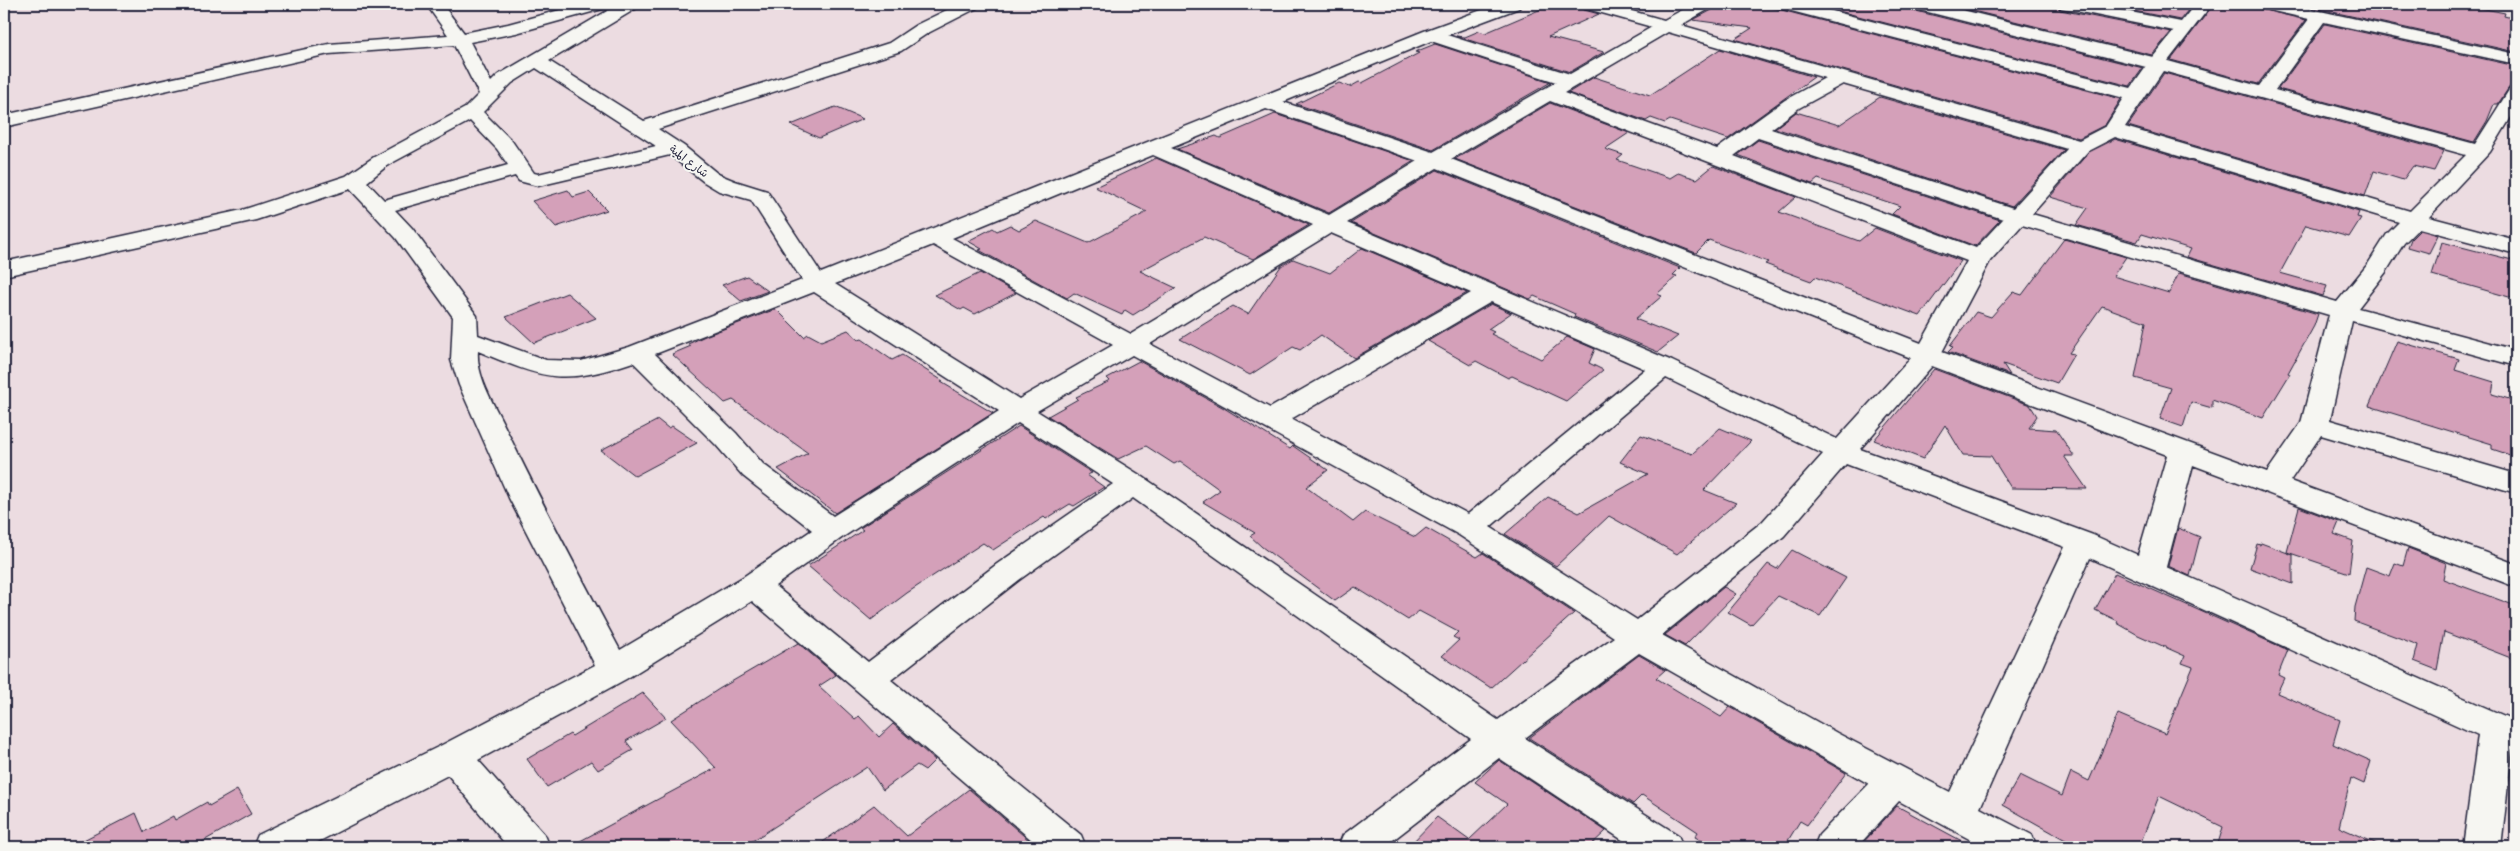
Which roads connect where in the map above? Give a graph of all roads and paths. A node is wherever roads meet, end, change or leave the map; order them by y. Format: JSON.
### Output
{"nodes":[{"id":1,"x":434,"y":4,"type":"edge"},
{"id":2,"x":600,"y":4,"type":"edge"},
{"id":3,"x":632,"y":4,"type":"edge"},
{"id":4,"x":971,"y":4,"type":"edge"},
{"id":5,"x":1513,"y":4,"type":"edge"},
{"id":6,"x":1590,"y":4,"type":"edge"},
{"id":7,"x":1705,"y":4,"type":"edge"},
{"id":8,"x":1786,"y":4,"type":"edge"},
{"id":9,"x":1918,"y":4,"type":"edge"},
{"id":10,"x":2066,"y":4,"type":"edge"},
{"id":11,"x":2204,"y":4,"type":"edge"},
{"id":12,"x":2266,"y":4,"type":"edge"},
{"id":13,"x":2320,"y":16,"type":"junction"},
{"id":14,"x":1665,"y":26,"type":"junction"},
{"id":15,"x":2186,"y":28,"type":"junction"},
{"id":16,"x":1430,"y":35,"type":"junction"},
{"id":17,"x":460,"y":39,"type":"junction"},
{"id":18,"x":2516,"y":59,"type":"edge"},
{"id":19,"x":537,"y":61,"type":"junction"},
{"id":20,"x":2157,"y":64,"type":"junction"},
{"id":21,"x":1841,"y":77,"type":"junction"},
{"id":22,"x":1560,"y":88,"type":"junction"},
{"id":23,"x":488,"y":94,"type":"junction"},
{"id":24,"x":2263,"y":94,"type":"junction"},
{"id":25,"x":2516,"y":94,"type":"edge"},
{"id":26,"x":2135,"y":95,"type":"junction"},
{"id":27,"x":1265,"y":102,"type":"junction"},
{"id":28,"x":472,"y":112,"type":"junction"},
{"id":29,"x":4,"y":121,"type":"edge"},
{"id":30,"x":640,"y":128,"type":"junction"},
{"id":31,"x":1754,"y":130,"type":"junction"},
{"id":32,"x":2113,"y":130,"type":"junction"},
{"id":33,"x":2081,"y":147,"type":"junction"},
{"id":34,"x":673,"y":148,"type":"junction"},
{"id":35,"x":1154,"y":148,"type":"junction"},
{"id":36,"x":2480,"y":152,"type":"junction"},
{"id":37,"x":1719,"y":157,"type":"junction"},
{"id":38,"x":1435,"y":160,"type":"junction"},
{"id":39,"x":520,"y":168,"type":"junction"},
{"id":40,"x":354,"y":182,"type":"junction"},
{"id":41,"x":379,"y":208,"type":"junction"},
{"id":42,"x":2019,"y":217,"type":"junction"},
{"id":43,"x":2416,"y":220,"type":"junction"},
{"id":44,"x":1330,"y":223,"type":"junction"},
{"id":45,"x":934,"y":237,"type":"junction"},
{"id":46,"x":2516,"y":247,"type":"edge"},
{"id":47,"x":1980,"y":258,"type":"junction"},
{"id":48,"x":4,"y":269,"type":"edge"},
{"id":49,"x":814,"y":282,"type":"junction"},
{"id":50,"x":1491,"y":292,"type":"junction"},
{"id":51,"x":2342,"y":310,"type":"junction"},
{"id":52,"x":466,"y":339,"type":"junction"},
{"id":53,"x":1132,"y":344,"type":"junction"},
{"id":54,"x":638,"y":352,"type":"junction"},
{"id":55,"x":1927,"y":355,"type":"junction"},
{"id":56,"x":2516,"y":358,"type":"edge"},
{"id":57,"x":1663,"y":367,"type":"junction"},
{"id":58,"x":1018,"y":411,"type":"junction"},
{"id":59,"x":1271,"y":419,"type":"junction"},
{"id":60,"x":2316,"y":424,"type":"junction"},
{"id":61,"x":2183,"y":450,"type":"junction"},
{"id":62,"x":1842,"y":452,"type":"junction"},
{"id":63,"x":1133,"y":484,"type":"junction"},
{"id":64,"x":2273,"y":484,"type":"junction"},
{"id":65,"x":2516,"y":484,"type":"edge"},
{"id":66,"x":1470,"y":528,"type":"junction"},
{"id":67,"x":832,"y":530,"type":"junction"},
{"id":68,"x":2082,"y":542,"type":"junction"},
{"id":69,"x":2149,"y":572,"type":"junction"},
{"id":70,"x":2516,"y":576,"type":"edge"},
{"id":71,"x":754,"y":585,"type":"junction"},
{"id":72,"x":1638,"y":637,"type":"junction"},
{"id":73,"x":614,"y":670,"type":"junction"},
{"id":74,"x":868,"y":680,"type":"junction"},
{"id":75,"x":2507,"y":732,"type":"edge"},
{"id":76,"x":1498,"y":739,"type":"junction"},
{"id":77,"x":453,"y":756,"type":"junction"},
{"id":78,"x":1896,"y":780,"type":"junction"},
{"id":79,"x":1958,"y":815,"type":"junction"},
{"id":80,"x":272,"y":847,"type":"edge"},
{"id":81,"x":531,"y":847,"type":"edge"},
{"id":82,"x":1068,"y":847,"type":"edge"},
{"id":83,"x":1357,"y":847,"type":"edge"},
{"id":84,"x":1664,"y":847,"type":"edge"},
{"id":85,"x":1833,"y":847,"type":"edge"},
{"id":86,"x":2018,"y":847,"type":"edge"},
{"id":87,"x":2482,"y":847,"type":"edge"}],
"edges":[{"from":1,"to":17,"type":"street"},
{"from":2,"to":17,"type":"street"},
{"from":3,"to":19,"type":"street"},
{"from":4,"to":30,"type":"street"},
{"from":5,"to":16,"type":"street"},
{"from":6,"to":14,"type":"street"},
{"from":7,"to":14,"type":"street"},
{"from":8,"to":26,"type":"street"},
{"from":9,"to":20,"type":"street"},
{"from":10,"to":15,"type":"street"},
{"from":11,"to":15,"type":"street"},
{"from":12,"to":13,"type":"street"},
{"from":13,"to":18,"type":"street"},
{"from":13,"to":24,"type":"street"},
{"from":14,"to":21,"type":"street"},
{"from":14,"to":22,"type":"street"},
{"from":15,"to":20,"type":"street"},
{"from":16,"to":22,"type":"street"},
{"from":16,"to":27,"type":"street"},
{"from":17,"to":23,"type":"street"},
{"from":17,"to":29,"type":"street"},
{"from":19,"to":23,"type":"street"},
{"from":19,"to":30,"type":"street","name":"شارع المية"},
{"from":20,"to":24,"type":"street"},
{"from":20,"to":26,"type":"street"},
{"from":21,"to":31,"type":"street"},
{"from":21,"to":33,"type":"street"},
{"from":22,"to":37,"type":"street"},
{"from":22,"to":38,"type":"street"},
{"from":23,"to":28,"type":"street"},
{"from":24,"to":36,"type":"street"},
{"from":25,"to":36,"type":"street"},
{"from":26,"to":32,"type":"street"},
{"from":27,"to":35,"type":"street"},
{"from":27,"to":38,"type":"street"},
{"from":28,"to":39,"type":"street"},
{"from":28,"to":40,"type":"street"},
{"from":30,"to":34,"type":"street","name":"شارع المية"},
{"from":31,"to":37,"type":"street"},
{"from":31,"to":42,"type":"street"},
{"from":32,"to":33,"type":"street"},
{"from":32,"to":43,"type":"street"},
{"from":33,"to":42,"type":"street"},
{"from":34,"to":39,"type":"street"},
{"from":34,"to":49,"type":"street","name":"شارع المية"},
{"from":35,"to":44,"type":"street"},
{"from":35,"to":45,"type":"street"},
{"from":36,"to":43,"type":"street"},
{"from":37,"to":47,"type":"street"},
{"from":38,"to":44,"type":"street"},
{"from":38,"to":55,"type":"street"},
{"from":39,"to":41,"type":"street"},
{"from":40,"to":41,"type":"street"},
{"from":40,"to":48,"type":"street"},
{"from":41,"to":52,"type":"street"},
{"from":42,"to":47,"type":"street"},
{"from":42,"to":51,"type":"street"},
{"from":43,"to":46,"type":"street"},
{"from":43,"to":51,"type":"street"},
{"from":44,"to":50,"type":"street"},
{"from":44,"to":53,"type":"street"},
{"from":45,"to":49,"type":"street"},
{"from":45,"to":53,"type":"street"},
{"from":47,"to":55,"type":"street"},
{"from":49,"to":54,"type":"street"},
{"from":49,"to":58,"type":"street"},
{"from":50,"to":57,"type":"street"},
{"from":50,"to":59,"type":"street"},
{"from":51,"to":56,"type":"street"},
{"from":51,"to":60,"type":"street"},
{"from":52,"to":54,"type":"street"},
{"from":52,"to":73,"type":"street"},
{"from":53,"to":58,"type":"street"},
{"from":53,"to":59,"type":"street"},
{"from":54,"to":67,"type":"street"},
{"from":55,"to":61,"type":"street"},
{"from":55,"to":62,"type":"street"},
{"from":57,"to":62,"type":"street"},
{"from":57,"to":66,"type":"street"},
{"from":58,"to":63,"type":"street"},
{"from":58,"to":67,"type":"street"},
{"from":59,"to":66,"type":"street"},
{"from":60,"to":64,"type":"street"},
{"from":60,"to":65,"type":"street"},
{"from":61,"to":64,"type":"street"},
{"from":61,"to":69,"type":"street"},
{"from":62,"to":68,"type":"street"},
{"from":62,"to":72,"type":"street"},
{"from":63,"to":74,"type":"street"},
{"from":63,"to":76,"type":"street"},
{"from":64,"to":70,"type":"street"},
{"from":66,"to":72,"type":"street"},
{"from":67,"to":71,"type":"street"},
{"from":68,"to":69,"type":"street"},
{"from":68,"to":79,"type":"street"},
{"from":69,"to":75,"type":"street"},
{"from":71,"to":73,"type":"street"},
{"from":71,"to":74,"type":"street"},
{"from":72,"to":76,"type":"street"},
{"from":72,"to":78,"type":"street"},
{"from":73,"to":77,"type":"street"},
{"from":74,"to":82,"type":"street"},
{"from":75,"to":87,"type":"street"},
{"from":76,"to":83,"type":"street"},
{"from":76,"to":84,"type":"street"},
{"from":77,"to":80,"type":"street"},
{"from":77,"to":81,"type":"street"},
{"from":78,"to":79,"type":"street"},
{"from":78,"to":85,"type":"street"},
{"from":79,"to":86,"type":"street"}]}
